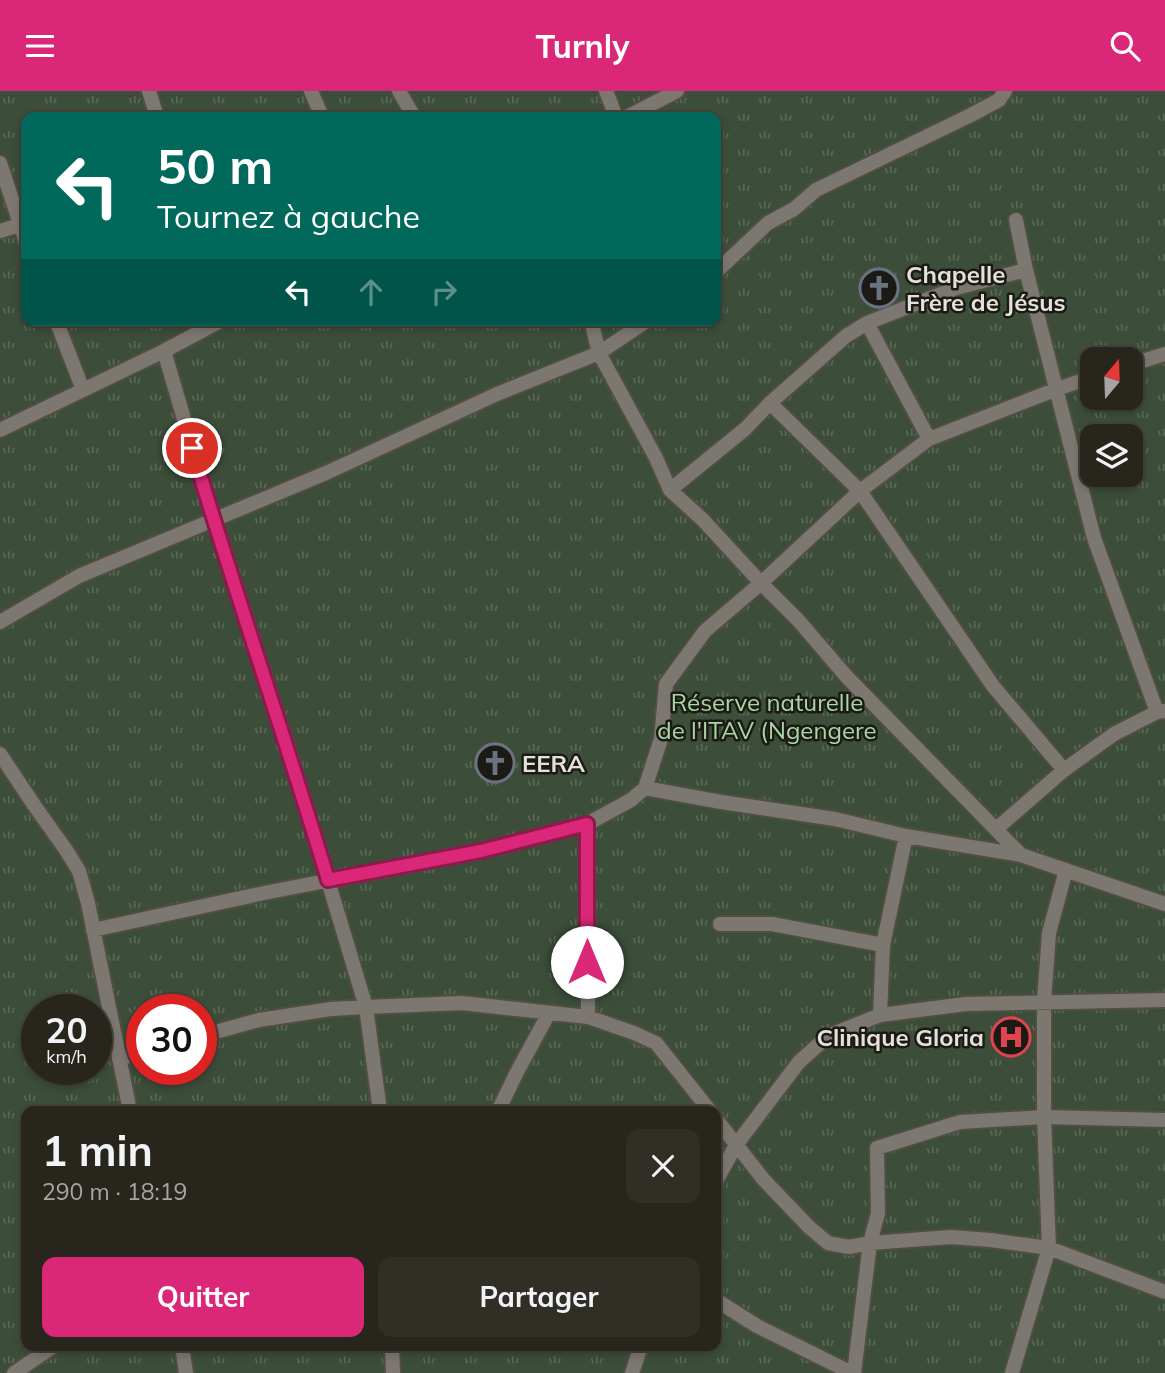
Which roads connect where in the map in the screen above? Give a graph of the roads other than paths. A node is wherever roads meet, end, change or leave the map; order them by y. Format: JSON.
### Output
{"nodes":[{"id":1,"x":149,"y":91,"type":"edge"},
{"id":2,"x":311,"y":91,"type":"edge"},
{"id":3,"x":399,"y":91,"type":"edge"},
{"id":4,"x":606,"y":91,"type":"edge"},
{"id":5,"x":677,"y":91,"type":"edge"},
{"id":6,"x":1005,"y":91,"type":"edge"},
{"id":7,"x":155,"y":112,"type":"edge"},
{"id":8,"x":320,"y":112,"type":"edge"},
{"id":9,"x":411,"y":112,"type":"edge"},
{"id":10,"x":614,"y":112,"type":"edge"},
{"id":11,"x":637,"y":112,"type":"edge"},
{"id":12,"x":0,"y":163,"type":"edge"},
{"id":13,"x":1016,"y":220,"type":"dead end"},
{"id":14,"x":20,"y":225,"type":"junction"},
{"id":15,"x":21,"y":228,"type":"edge"},
{"id":16,"x":0,"y":231,"type":"edge"},
{"id":17,"x":721,"y":267,"type":"edge"},
{"id":18,"x":1026,"y":270,"type":"junction"},
{"id":19,"x":867,"y":323,"type":"junction"},
{"id":20,"x":58,"y":326,"type":"edge"},
{"id":21,"x":211,"y":326,"type":"edge"},
{"id":22,"x":592,"y":326,"type":"edge"},
{"id":23,"x":639,"y":326,"type":"edge"},
{"id":24,"x":164,"y":352,"type":"junction"},
{"id":25,"x":599,"y":353,"type":"junction"},
{"id":26,"x":1165,"y":354,"type":"edge"},
{"id":27,"x":1143,"y":361,"type":"edge"},
{"id":28,"x":1080,"y":381,"type":"edge"},
{"id":29,"x":1056,"y":389,"type":"junction"},
{"id":30,"x":83,"y":390,"type":"junction"},
{"id":31,"x":770,"y":403,"type":"junction"},
{"id":32,"x":0,"y":430,"type":"edge"},
{"id":33,"x":929,"y":439,"type":"junction"},
{"id":34,"x":670,"y":490,"type":"junction"},
{"id":35,"x":860,"y":491,"type":"junction"},
{"id":36,"x":214,"y":520,"type":"junction"},
{"id":37,"x":761,"y":583,"type":"junction"},
{"id":38,"x":0,"y":622,"type":"edge"},
{"id":39,"x":1161,"y":711,"type":"edge"},
{"id":40,"x":0,"y":754,"type":"edge"},
{"id":41,"x":1064,"y":770,"type":"junction"},
{"id":42,"x":645,"y":788,"type":"junction"},
{"id":43,"x":587,"y":824,"type":"junction"},
{"id":44,"x":996,"y":829,"type":"junction"},
{"id":45,"x":906,"y":836,"type":"junction"},
{"id":46,"x":1020,"y":855,"type":"junction"},
{"id":47,"x":1066,"y":870,"type":"junction"},
{"id":48,"x":328,"y":880,"type":"junction"},
{"id":49,"x":1165,"y":904,"type":"edge"},
{"id":50,"x":720,"y":924,"type":"dead end"},
{"id":51,"x":93,"y":930,"type":"junction"},
{"id":52,"x":883,"y":945,"type":"junction"},
{"id":53,"x":1165,"y":1000,"type":"edge"},
{"id":54,"x":1044,"y":1001,"type":"junction"},
{"id":55,"x":366,"y":1007,"type":"junction"},
{"id":56,"x":549,"y":1013,"type":"junction"},
{"id":57,"x":880,"y":1016,"type":"junction"},
{"id":58,"x":588,"y":1017,"type":"junction"},
{"id":59,"x":217,"y":1032,"type":"edge"},
{"id":60,"x":126,"y":1057,"type":"edge"},
{"id":61,"x":119,"y":1059,"type":"junction"},
{"id":62,"x":129,"y":1106,"type":"edge"},
{"id":63,"x":379,"y":1106,"type":"edge"},
{"id":64,"x":500,"y":1106,"type":"edge"},
{"id":65,"x":706,"y":1106,"type":"edge"},
{"id":66,"x":1044,"y":1117,"type":"junction"},
{"id":67,"x":1165,"y":1120,"type":"edge"},
{"id":68,"x":721,"y":1126,"type":"edge"},
{"id":69,"x":736,"y":1145,"type":"junction"},
{"id":70,"x":721,"y":1172,"type":"edge"},
{"id":71,"x":870,"y":1243,"type":"junction"},
{"id":72,"x":1049,"y":1248,"type":"junction"},
{"id":73,"x":1165,"y":1291,"type":"edge"},
{"id":74,"x":721,"y":1303,"type":"edge"},
{"id":75,"x":47,"y":1351,"type":"edge"},
{"id":76,"x":183,"y":1351,"type":"edge"},
{"id":77,"x":392,"y":1351,"type":"edge"},
{"id":78,"x":639,"y":1351,"type":"edge"},
{"id":79,"x":14,"y":1373,"type":"edge"},
{"id":80,"x":186,"y":1373,"type":"edge"},
{"id":81,"x":393,"y":1373,"type":"edge"},
{"id":82,"x":632,"y":1373,"type":"edge"},
{"id":83,"x":853,"y":1373,"type":"edge"},
{"id":84,"x":1012,"y":1373,"type":"edge"}],
"edges":[{"from":1,"to":7,"type":"street"},
{"from":2,"to":8,"type":"street"},
{"from":3,"to":9,"type":"street"},
{"from":4,"to":10,"type":"street"},
{"from":5,"to":11,"type":"street"},
{"from":6,"to":17,"type":"street"},
{"from":12,"to":14,"type":"street"},
{"from":13,"to":18,"type":"street"},
{"from":14,"to":15,"type":"street"},
{"from":14,"to":16,"type":"street"},
{"from":18,"to":19,"type":"street"},
{"from":18,"to":29,"type":"street"},
{"from":19,"to":31,"type":"street"},
{"from":19,"to":33,"type":"street"},
{"from":20,"to":30,"type":"street"},
{"from":21,"to":24,"type":"street"},
{"from":22,"to":25,"type":"street"},
{"from":23,"to":25,"type":"street"},
{"from":24,"to":30,"type":"street"},
{"from":24,"to":36,"type":"street"},
{"from":25,"to":34,"type":"street"},
{"from":25,"to":36,"type":"street"},
{"from":26,"to":27,"type":"street"},
{"from":28,"to":29,"type":"street"},
{"from":29,"to":33,"type":"street"},
{"from":29,"to":39,"type":"street"},
{"from":30,"to":32,"type":"street"},
{"from":31,"to":34,"type":"street"},
{"from":31,"to":35,"type":"street"},
{"from":33,"to":35,"type":"street"},
{"from":34,"to":37,"type":"street"},
{"from":35,"to":37,"type":"street"},
{"from":35,"to":41,"type":"street"},
{"from":36,"to":38,"type":"street"},
{"from":36,"to":48,"type":"street"},
{"from":37,"to":42,"type":"street"},
{"from":37,"to":44,"type":"street"},
{"from":39,"to":41,"type":"street"},
{"from":40,"to":51,"type":"street"},
{"from":41,"to":44,"type":"street"},
{"from":42,"to":43,"type":"street"},
{"from":42,"to":45,"type":"street"},
{"from":43,"to":48,"type":"street"},
{"from":43,"to":58,"type":"street"},
{"from":44,"to":46,"type":"street"},
{"from":45,"to":46,"type":"street"},
{"from":45,"to":52,"type":"street"},
{"from":46,"to":47,"type":"street"},
{"from":47,"to":49,"type":"street"},
{"from":47,"to":54,"type":"street"},
{"from":48,"to":51,"type":"street"},
{"from":48,"to":55,"type":"street"},
{"from":50,"to":52,"type":"street"},
{"from":51,"to":61,"type":"street"},
{"from":52,"to":57,"type":"street"},
{"from":53,"to":54,"type":"street"},
{"from":54,"to":57,"type":"street"},
{"from":54,"to":66,"type":"street"},
{"from":55,"to":56,"type":"street"},
{"from":55,"to":59,"type":"street"},
{"from":55,"to":63,"type":"street"},
{"from":56,"to":58,"type":"street"},
{"from":56,"to":64,"type":"street"},
{"from":57,"to":69,"type":"street"},
{"from":58,"to":65,"type":"street"},
{"from":60,"to":61,"type":"street"},
{"from":61,"to":62,"type":"street"},
{"from":66,"to":67,"type":"street"},
{"from":66,"to":71,"type":"street"},
{"from":66,"to":72,"type":"street"},
{"from":68,"to":69,"type":"street"},
{"from":69,"to":70,"type":"street"},
{"from":69,"to":71,"type":"street"},
{"from":71,"to":72,"type":"street"},
{"from":71,"to":83,"type":"street"},
{"from":72,"to":73,"type":"street"},
{"from":72,"to":84,"type":"street"},
{"from":74,"to":83,"type":"street"},
{"from":75,"to":79,"type":"street"},
{"from":76,"to":80,"type":"street"},
{"from":77,"to":81,"type":"street"},
{"from":78,"to":82,"type":"street"}]}
